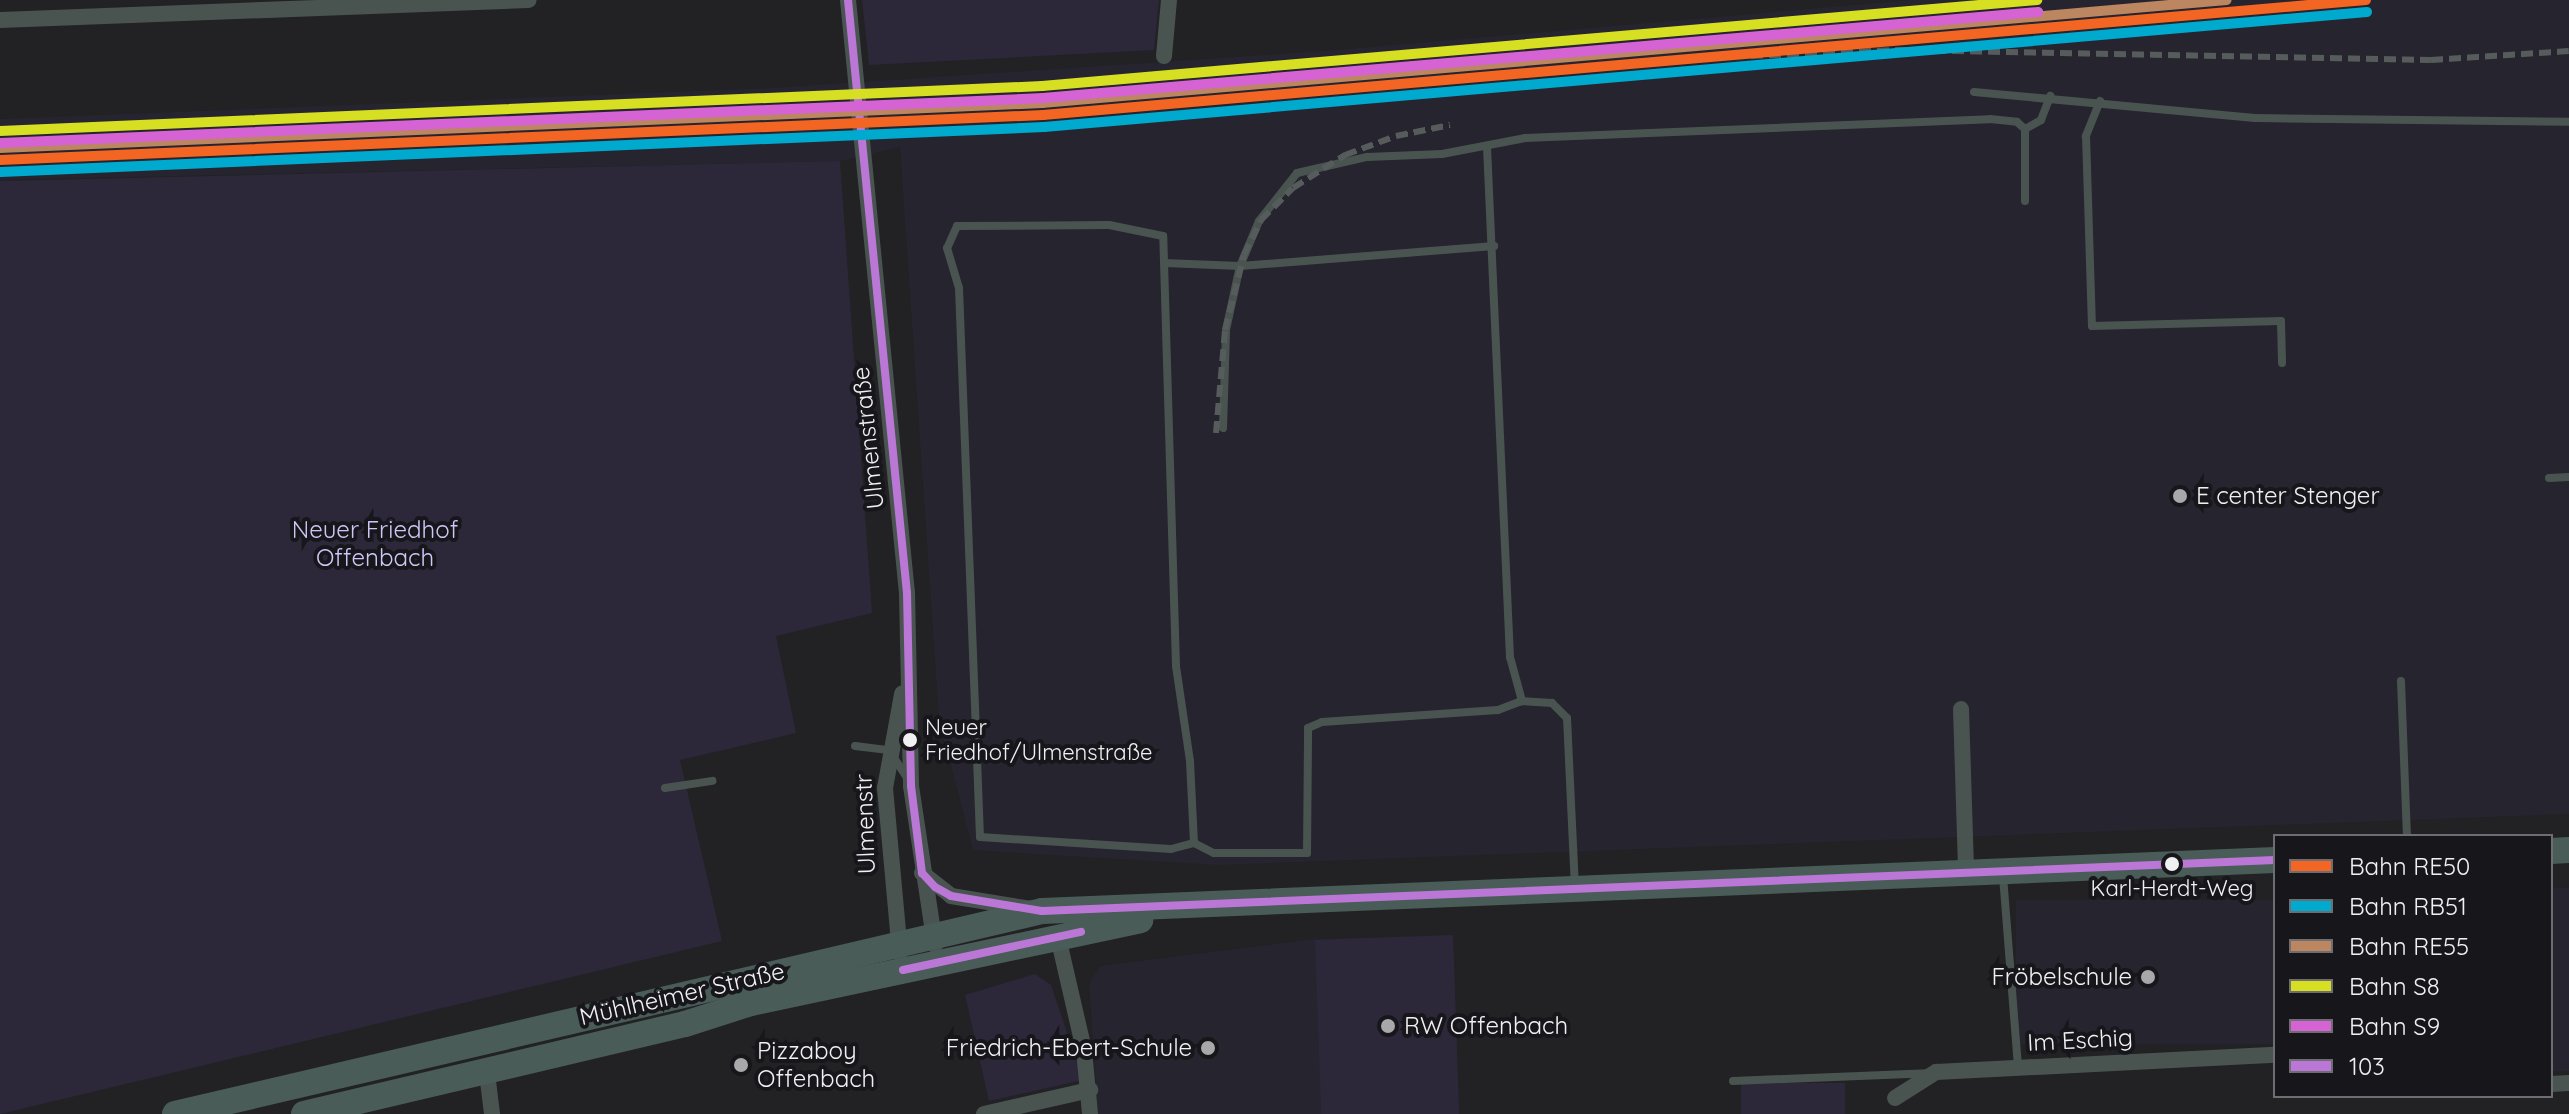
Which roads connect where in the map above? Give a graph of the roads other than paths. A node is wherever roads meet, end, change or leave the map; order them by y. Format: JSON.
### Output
{"nodes":[{"id":1,"x":529,"y":0,"type":"edge"},
{"id":2,"x":848,"y":0,"type":"edge"},
{"id":3,"x":1169,"y":0,"type":"edge"},
{"id":4,"x":332,"y":5,"type":"edge"},
{"id":5,"x":148,"y":8,"type":"edge"},
{"id":6,"x":0,"y":20,"type":"edge"},
{"id":7,"x":1164,"y":56,"type":"dead end"},
{"id":8,"x":1974,"y":92,"type":"dead end"},
{"id":9,"x":2050,"y":96,"type":"junction"},
{"id":10,"x":2100,"y":101,"type":"junction"},
{"id":11,"x":2569,"y":122,"type":"edge"},
{"id":12,"x":2025,"y":129,"type":"junction"},
{"id":13,"x":1487,"y":147,"type":"junction"},
{"id":14,"x":2025,"y":201,"type":"dead end"},
{"id":15,"x":1494,"y":246,"type":"junction"},
{"id":16,"x":1164,"y":263,"type":"junction"},
{"id":17,"x":1240,"y":266,"type":"junction"},
{"id":18,"x":2282,"y":363,"type":"dead end"},
{"id":19,"x":1223,"y":428,"type":"dead end"},
{"id":20,"x":2569,"y":477,"type":"edge"},
{"id":21,"x":2549,"y":478,"type":"dead end"},
{"id":22,"x":906,"y":677,"type":"junction"},
{"id":23,"x":2401,"y":681,"type":"dead end"},
{"id":24,"x":1522,"y":701,"type":"junction"},
{"id":25,"x":1961,"y":709,"type":"dead end"},
{"id":26,"x":855,"y":746,"type":"dead end"},
{"id":27,"x":889,"y":750,"type":"junction"},
{"id":28,"x":712,"y":781,"type":"dead end"},
{"id":29,"x":911,"y":786,"type":"junction"},
{"id":30,"x":665,"y":788,"type":"dead end"},
{"id":31,"x":2407,"y":834,"type":"edge"},
{"id":32,"x":1194,"y":843,"type":"junction"},
{"id":33,"x":2273,"y":860,"type":"edge"},
{"id":34,"x":2003,"y":869,"type":"junction"},
{"id":35,"x":1966,"y":870,"type":"junction"},
{"id":36,"x":922,"y":873,"type":"junction"},
{"id":37,"x":1575,"y":888,"type":"junction"},
{"id":38,"x":1194,"y":906,"type":"junction"},
{"id":39,"x":1042,"y":911,"type":"junction"},
{"id":40,"x":933,"y":935,"type":"junction"},
{"id":41,"x":1058,"y":937,"type":"junction"},
{"id":42,"x":899,"y":943,"type":"junction"},
{"id":43,"x":938,"y":964,"type":"junction"},
{"id":44,"x":903,"y":970,"type":"junction"},
{"id":45,"x":2273,"y":1055,"type":"edge"},
{"id":46,"x":2018,"y":1067,"type":"junction"},
{"id":47,"x":1936,"y":1072,"type":"junction"},
{"id":48,"x":487,"y":1073,"type":"junction"},
{"id":49,"x":1733,"y":1081,"type":"dead end"},
{"id":50,"x":1090,"y":1090,"type":"junction"},
{"id":51,"x":1895,"y":1098,"type":"dead end"},
{"id":52,"x":175,"y":1114,"type":"edge"},
{"id":53,"x":304,"y":1114,"type":"edge"},
{"id":54,"x":492,"y":1114,"type":"edge"},
{"id":55,"x":984,"y":1114,"type":"edge"},
{"id":56,"x":1090,"y":1114,"type":"edge"}],
"edges":[{"from":1,"to":4,"type":"street"},
{"from":2,"to":22,"type":"street","name":"Ulmenstraße"},
{"from":3,"to":7,"type":"street"},
{"from":4,"to":5,"type":"street"},
{"from":5,"to":6,"type":"street"},
{"from":8,"to":9,"type":"lane"},
{"from":9,"to":10,"type":"lane"},
{"from":9,"to":12,"type":"lane"},
{"from":10,"to":11,"type":"lane"},
{"from":10,"to":18,"type":"lane"},
{"from":12,"to":13,"type":"lane"},
{"from":12,"to":14,"type":"lane"},
{"from":13,"to":15,"type":"lane"},
{"from":13,"to":17,"type":"lane"},
{"from":15,"to":17,"type":"lane"},
{"from":15,"to":24,"type":"lane"},
{"from":16,"to":17,"type":"lane"},
{"from":16,"to":32,"type":"lane"},
{"from":16,"to":32,"type":"lane"},
{"from":17,"to":19,"type":"lane"},
{"from":20,"to":21,"type":"lane"},
{"from":22,"to":27,"type":"street","name":"Ulmenstr"},
{"from":22,"to":29,"type":"street","name":"Ulmenstraße"},
{"from":23,"to":31,"type":"lane"},
{"from":24,"to":32,"type":"lane"},
{"from":24,"to":37,"type":"lane"},
{"from":25,"to":35,"type":"street"},
{"from":26,"to":27,"type":"lane"},
{"from":27,"to":29,"type":"lane"},
{"from":27,"to":42,"type":"street","name":"Ulmenstr"},
{"from":28,"to":30,"type":"lane"},
{"from":29,"to":36,"type":"street","name":"Ulmenstraße"},
{"from":33,"to":34,"type":"main road","name":"Mühlheimer Straße"},
{"from":34,"to":35,"type":"main road","name":"Mühlheimer Straße"},
{"from":34,"to":46,"type":"lane"},
{"from":35,"to":37,"type":"main road","name":"Mühlheimer Straße"},
{"from":36,"to":39,"type":"street"},
{"from":36,"to":40,"type":"street","name":"Ulmenstraße"},
{"from":37,"to":38,"type":"main road","name":"Mühlheimer Straße"},
{"from":38,"to":39,"type":"main road","name":"Mühlheimer Straße"},
{"from":38,"to":41,"type":"main road","name":"Mühlheimer Straße"},
{"from":39,"to":40,"type":"main road","name":"Mühlheimer Straße"},
{"from":40,"to":42,"type":"main road","name":"Mühlheimer Straße"},
{"from":40,"to":43,"type":"street","name":"Ulmenstraße"},
{"from":41,"to":43,"type":"main road","name":"Mühlheimer Straße"},
{"from":41,"to":50,"type":"street"},
{"from":42,"to":44,"type":"street","name":"Ulmenstr"},
{"from":42,"to":52,"type":"main road","name":"Mühlheimer Straße"},
{"from":43,"to":44,"type":"main road","name":"Mühlheimer Straße"},
{"from":44,"to":48,"type":"main road","name":"Mühlheimer Straße"},
{"from":45,"to":46,"type":"street","name":"Im Eschig"},
{"from":46,"to":47,"type":"street","name":"Im Eschig"},
{"from":47,"to":49,"type":"lane"},
{"from":47,"to":51,"type":"street","name":"Im Eschig"},
{"from":48,"to":53,"type":"main road","name":"Mühlheimer Straße"},
{"from":48,"to":54,"type":"street"},
{"from":50,"to":55,"type":"street"},
{"from":50,"to":56,"type":"street"}]}
